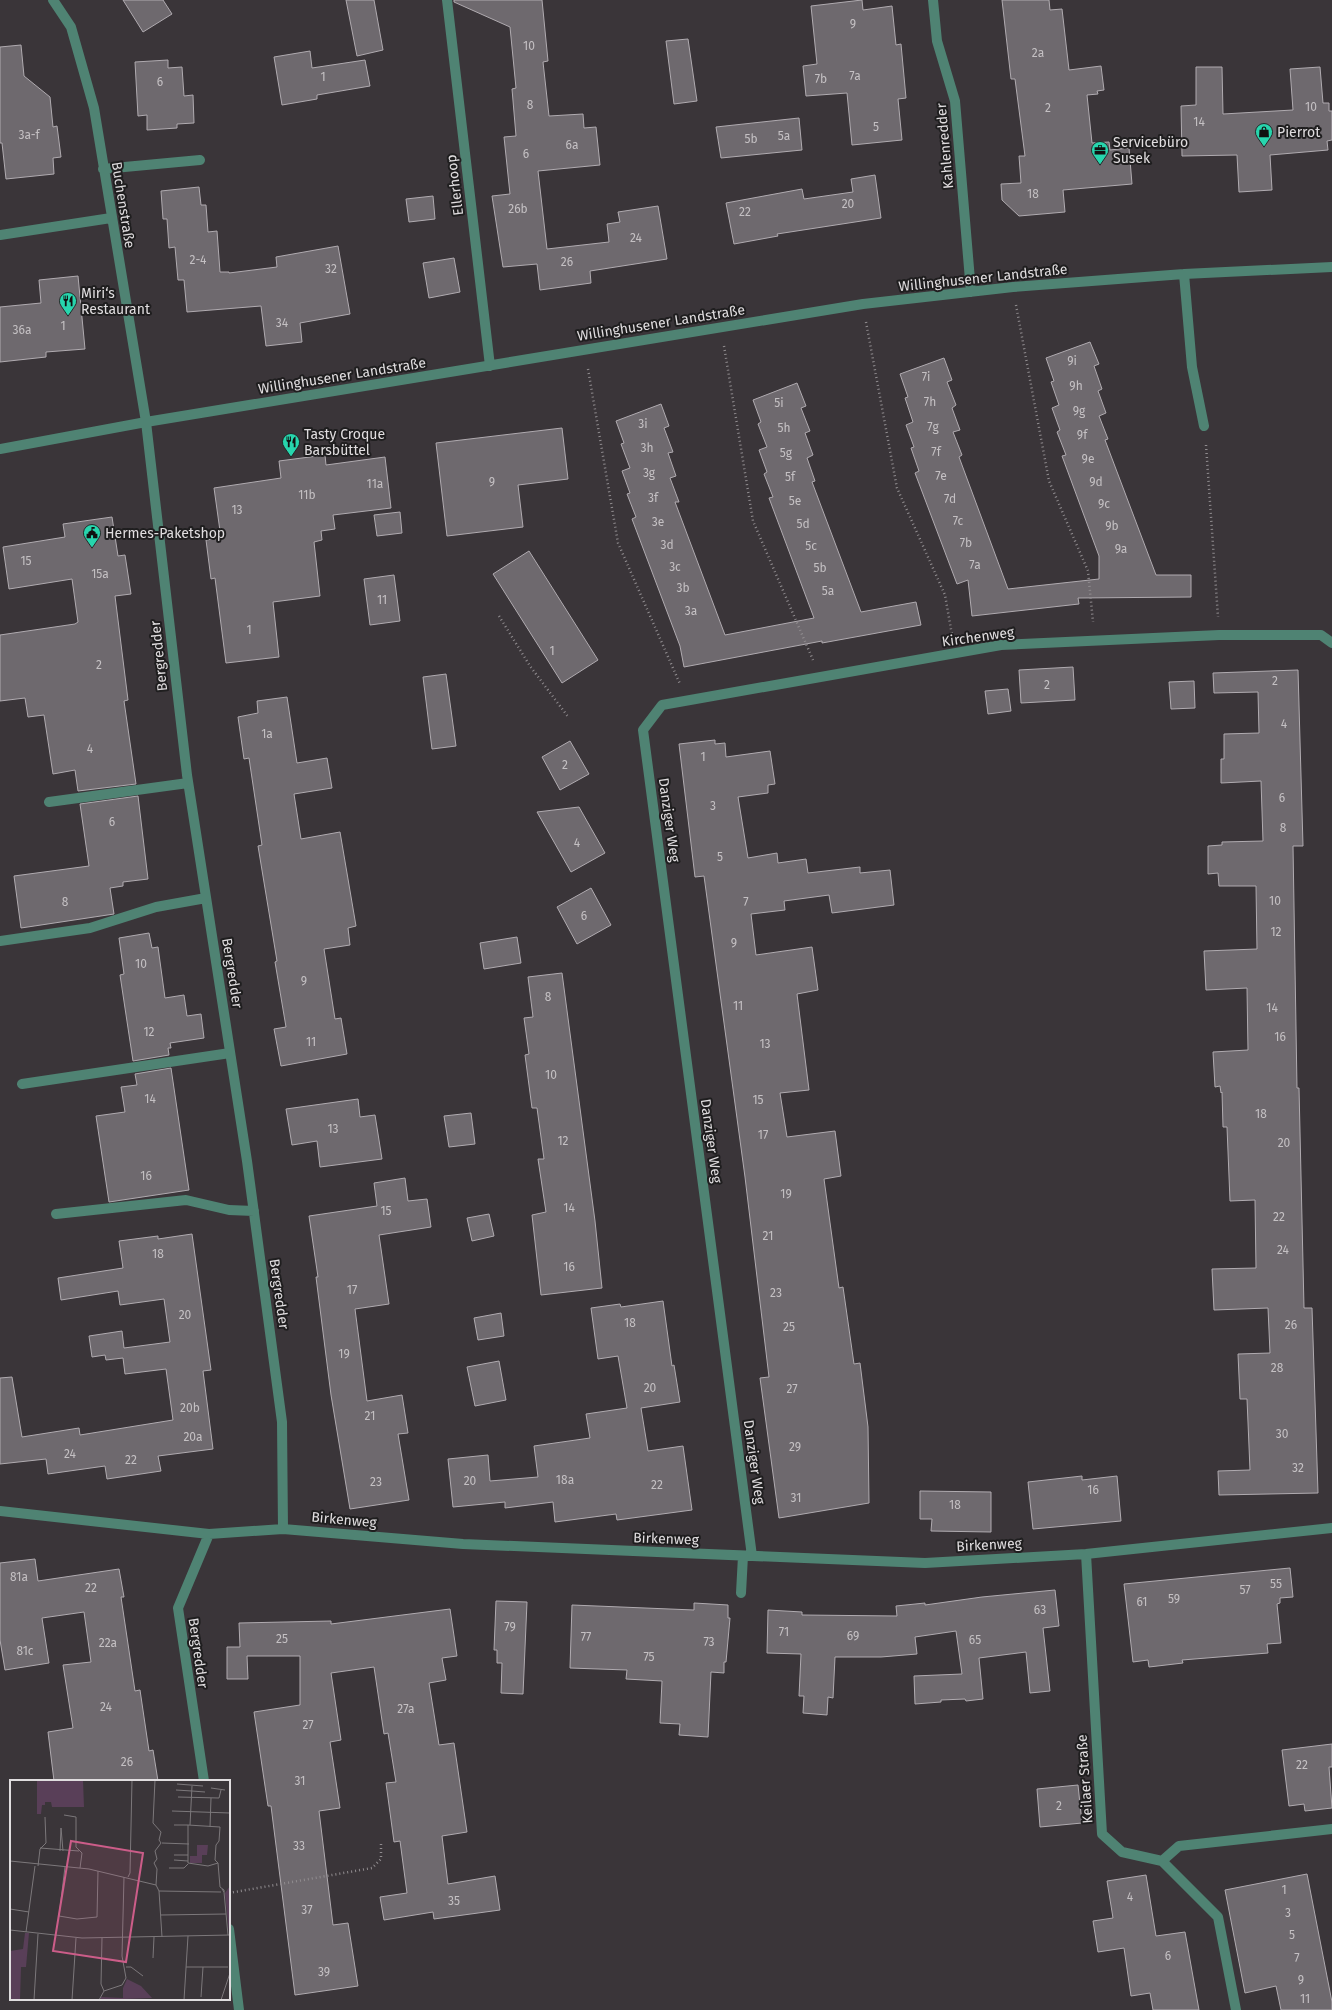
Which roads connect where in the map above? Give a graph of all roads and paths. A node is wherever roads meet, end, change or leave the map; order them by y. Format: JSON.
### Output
{"nodes":[{"id":1,"x":53,"y":0,"type":"edge"},
{"id":2,"x":447,"y":0,"type":"edge"},
{"id":3,"x":933,"y":0,"type":"edge"},
{"id":4,"x":200,"y":160,"type":"dead end"},
{"id":5,"x":103,"y":169,"type":"junction"},
{"id":6,"x":111,"y":218,"type":"junction"},
{"id":7,"x":0,"y":235,"type":"edge"},
{"id":8,"x":1332,"y":267,"type":"edge"},
{"id":9,"x":1184,"y":274,"type":"junction"},
{"id":10,"x":1013,"y":287,"type":"junction"},
{"id":11,"x":971,"y":292,"type":"junction"},
{"id":12,"x":863,"y":304,"type":"junction"},
{"id":13,"x":721,"y":327,"type":"junction"},
{"id":14,"x":585,"y":350,"type":"junction"},
{"id":15,"x":490,"y":366,"type":"junction"},
{"id":16,"x":146,"y":422,"type":"junction"},
{"id":17,"x":1204,"y":426,"type":"joint"},
{"id":18,"x":0,"y":449,"type":"edge"},
{"id":19,"x":499,"y":616,"type":"dead end"},
{"id":20,"x":1219,"y":634,"type":"junction"},
{"id":21,"x":1095,"y":641,"type":"junction"},
{"id":22,"x":1332,"y":643,"type":"edge"},
{"id":23,"x":955,"y":654,"type":"junction"},
{"id":24,"x":820,"y":678,"type":"junction"},
{"id":25,"x":688,"y":701,"type":"junction"},
{"id":26,"x":569,"y":718,"type":"dead end"},
{"id":27,"x":643,"y":730,"type":"joint"},
{"id":28,"x":188,"y":783,"type":"junction"},
{"id":29,"x":49,"y":802,"type":"dead end"},
{"id":30,"x":206,"y":898,"type":"junction"},
{"id":31,"x":0,"y":941,"type":"edge"},
{"id":32,"x":230,"y":1053,"type":"junction"},
{"id":33,"x":22,"y":1084,"type":"dead end"},
{"id":34,"x":254,"y":1211,"type":"junction"},
{"id":35,"x":56,"y":1214,"type":"dead end"},
{"id":36,"x":0,"y":1511,"type":"edge"},
{"id":37,"x":1332,"y":1528,"type":"edge"},
{"id":38,"x":283,"y":1529,"type":"junction"},
{"id":39,"x":209,"y":1534,"type":"junction"},
{"id":40,"x":1086,"y":1554,"type":"junction"},
{"id":41,"x":748,"y":1556,"type":"junction"},
{"id":42,"x":741,"y":1593,"type":"dead end"},
{"id":43,"x":204,"y":1780,"type":"edge"},
{"id":44,"x":1332,"y":1829,"type":"edge"},
{"id":45,"x":381,"y":1843,"type":"dead end"},
{"id":46,"x":1162,"y":1861,"type":"junction"},
{"id":47,"x":230,"y":1893,"type":"edge"},
{"id":48,"x":230,"y":1937,"type":"edge"},
{"id":49,"x":239,"y":2010,"type":"edge"},
{"id":50,"x":1236,"y":2010,"type":"edge"}],
"edges":[{"from":1,"to":5,"type":"street","name":"Buchenstraße"},
{"from":2,"to":15,"type":"street","name":"Ellerhoop"},
{"from":3,"to":11,"type":"street","name":"Kahlenredder"},
{"from":4,"to":5,"type":"street"},
{"from":5,"to":6,"type":"street","name":"Buchenstraße"},
{"from":6,"to":7,"type":"street"},
{"from":6,"to":16,"type":"street","name":"Buchenstraße"},
{"from":8,"to":9,"type":"street","name":"Willinghusener Landstraße"},
{"from":9,"to":10,"type":"street","name":"Willinghusener Landstraße"},
{"from":9,"to":17,"type":"street"},
{"from":10,"to":11,"type":"street","name":"Willinghusener Landstraße"},
{"from":10,"to":21,"type":"path"},
{"from":11,"to":12,"type":"street","name":"Willinghusener Landstraße"},
{"from":12,"to":13,"type":"street","name":"Willinghusener Landstraße"},
{"from":12,"to":23,"type":"path"},
{"from":13,"to":14,"type":"street","name":"Willinghusener Landstraße"},
{"from":13,"to":24,"type":"path"},
{"from":14,"to":15,"type":"street","name":"Willinghusener Landstraße"},
{"from":14,"to":25,"type":"path"},
{"from":15,"to":16,"type":"street","name":"Willinghusener Landstraße"},
{"from":16,"to":18,"type":"street","name":"Willinghusener Landstraße"},
{"from":16,"to":28,"type":"street","name":"Bergredder"},
{"from":17,"to":20,"type":"path"},
{"from":19,"to":26,"type":"path"},
{"from":20,"to":21,"type":"street","name":"Kirchenweg"},
{"from":20,"to":22,"type":"street","name":"Kirchenweg"},
{"from":21,"to":23,"type":"street","name":"Kirchenweg"},
{"from":23,"to":24,"type":"street","name":"Kirchenweg"},
{"from":24,"to":25,"type":"street","name":"Kirchenweg"},
{"from":25,"to":27,"type":"street","name":"Kirchenweg"},
{"from":27,"to":41,"type":"street","name":"Danziger Weg"},
{"from":28,"to":29,"type":"street"},
{"from":28,"to":30,"type":"street","name":"Bergredder"},
{"from":30,"to":31,"type":"street"},
{"from":30,"to":32,"type":"street","name":"Bergredder"},
{"from":32,"to":33,"type":"street"},
{"from":32,"to":34,"type":"street","name":"Bergredder"},
{"from":34,"to":35,"type":"street"},
{"from":34,"to":38,"type":"street","name":"Bergredder"},
{"from":36,"to":39,"type":"street","name":"Birkenweg"},
{"from":37,"to":40,"type":"street","name":"Birkenweg"},
{"from":38,"to":39,"type":"street","name":"Birkenweg"},
{"from":38,"to":41,"type":"street","name":"Birkenweg"},
{"from":39,"to":43,"type":"street","name":"Bergredder"},
{"from":40,"to":41,"type":"street","name":"Birkenweg"},
{"from":40,"to":46,"type":"street","name":"Keilaer Straße"},
{"from":41,"to":42,"type":"street","name":"Danziger Weg"},
{"from":44,"to":46,"type":"street"},
{"from":45,"to":47,"type":"path"},
{"from":46,"to":50,"type":"street"},
{"from":48,"to":49,"type":"street"}]}
